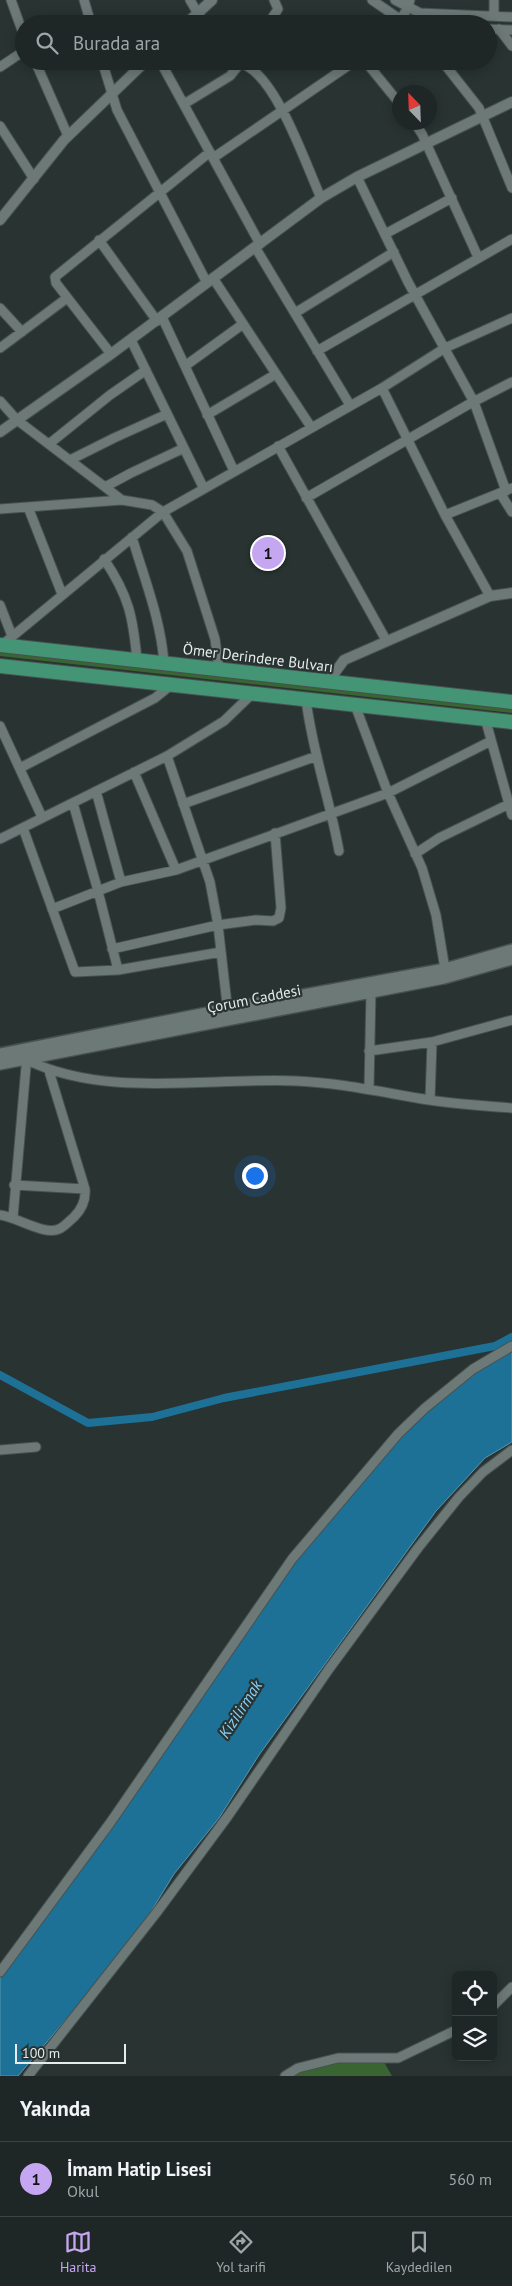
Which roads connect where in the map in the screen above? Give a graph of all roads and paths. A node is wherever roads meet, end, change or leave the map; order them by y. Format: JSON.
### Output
{"nodes":[{"id":1,"x":11,"y":0,"type":"edge"},
{"id":2,"x":84,"y":0,"type":"edge"},
{"id":3,"x":190,"y":0,"type":"edge"},
{"id":4,"x":212,"y":0,"type":"edge"},
{"id":5,"x":274,"y":0,"type":"edge"},
{"id":6,"x":372,"y":0,"type":"edge"},
{"id":7,"x":395,"y":0,"type":"edge"},
{"id":8,"x":494,"y":0,"type":"edge"},
{"id":9,"x":409,"y":4,"type":"edge"},
{"id":10,"x":197,"y":13,"type":"joint"},
{"id":11,"x":16,"y":15,"type":"edge"},
{"id":12,"x":88,"y":15,"type":"edge"},
{"id":13,"x":274,"y":15,"type":"edge"},
{"id":14,"x":393,"y":15,"type":"edge"},
{"id":15,"x":476,"y":15,"type":"edge"},
{"id":16,"x":494,"y":15,"type":"edge"},
{"id":17,"x":497,"y":16,"type":"edge"},
{"id":18,"x":512,"y":17,"type":"edge"},
{"id":19,"x":499,"y":29,"type":"joint"},
{"id":20,"x":512,"y":30,"type":"edge"},
{"id":21,"x":512,"y":46,"type":"edge"},
{"id":22,"x":15,"y":56,"type":"edge"},
{"id":23,"x":0,"y":67,"type":"edge"},
{"id":24,"x":39,"y":70,"type":"edge"},
{"id":25,"x":105,"y":70,"type":"edge"},
{"id":26,"x":136,"y":70,"type":"edge"},
{"id":27,"x":165,"y":70,"type":"edge"},
{"id":28,"x":233,"y":70,"type":"edge"},
{"id":29,"x":252,"y":70,"type":"edge"},
{"id":30,"x":342,"y":70,"type":"edge"},
{"id":31,"x":372,"y":70,"type":"edge"},
{"id":32,"x":450,"y":70,"type":"edge"},
{"id":33,"x":112,"y":92,"type":"junction"},
{"id":34,"x":392,"y":94,"type":"edge"},
{"id":35,"x":512,"y":102,"type":"edge"},
{"id":36,"x":184,"y":104,"type":"junction"},
{"id":37,"x":282,"y":111,"type":"junction"},
{"id":38,"x":482,"y":117,"type":"junction"},
{"id":39,"x":0,"y":126,"type":"edge"},
{"id":40,"x":419,"y":130,"type":"edge"},
{"id":41,"x":68,"y":136,"type":"junction"},
{"id":42,"x":427,"y":144,"type":"junction"},
{"id":43,"x":212,"y":155,"type":"junction"},
{"id":44,"x":357,"y":177,"type":"junction"},
{"id":45,"x":34,"y":179,"type":"junction"},
{"id":46,"x":512,"y":188,"type":"edge"},
{"id":47,"x":161,"y":191,"type":"junction"},
{"id":48,"x":321,"y":198,"type":"junction"},
{"id":49,"x":452,"y":198,"type":"junction"},
{"id":50,"x":0,"y":220,"type":"edge"},
{"id":51,"x":385,"y":234,"type":"junction"},
{"id":52,"x":512,"y":239,"type":"edge"},
{"id":53,"x":99,"y":240,"type":"junction"},
{"id":54,"x":258,"y":246,"type":"junction"},
{"id":55,"x":394,"y":252,"type":"junction"},
{"id":56,"x":478,"y":257,"type":"junction"},
{"id":57,"x":210,"y":281,"type":"junction"},
{"id":58,"x":415,"y":294,"type":"junction"},
{"id":59,"x":68,"y":298,"type":"junction"},
{"id":60,"x":0,"y":308,"type":"edge"},
{"id":61,"x":295,"y":314,"type":"junction"},
{"id":62,"x":512,"y":318,"type":"edge"},
{"id":63,"x":159,"y":319,"type":"junction"},
{"id":64,"x":243,"y":324,"type":"junction"},
{"id":65,"x":22,"y":332,"type":"junction"},
{"id":66,"x":131,"y":340,"type":"junction"},
{"id":67,"x":0,"y":348,"type":"edge"},
{"id":68,"x":445,"y":348,"type":"junction"},
{"id":69,"x":318,"y":351,"type":"junction"},
{"id":70,"x":112,"y":354,"type":"junction"},
{"id":71,"x":185,"y":366,"type":"junction"},
{"id":72,"x":146,"y":370,"type":"junction"},
{"id":73,"x":276,"y":374,"type":"junction"},
{"id":74,"x":512,"y":382,"type":"edge"},
{"id":75,"x":382,"y":388,"type":"junction"},
{"id":76,"x":0,"y":402,"type":"edge"},
{"id":77,"x":474,"y":402,"type":"junction"},
{"id":78,"x":350,"y":405,"type":"junction"},
{"id":79,"x":167,"y":414,"type":"junction"},
{"id":80,"x":208,"y":415,"type":"junction"},
{"id":81,"x":18,"y":420,"type":"junction"},
{"id":82,"x":311,"y":428,"type":"junction"},
{"id":83,"x":0,"y":432,"type":"edge"},
{"id":84,"x":407,"y":439,"type":"junction"},
{"id":85,"x":49,"y":444,"type":"junction"},
{"id":86,"x":278,"y":446,"type":"junction"},
{"id":87,"x":184,"y":448,"type":"junction"},
{"id":88,"x":70,"y":460,"type":"junction"},
{"id":89,"x":234,"y":472,"type":"junction"},
{"id":90,"x":105,"y":487,"type":"junction"},
{"id":91,"x":204,"y":489,"type":"junction"},
{"id":92,"x":506,"y":491,"type":"edge"},
{"id":93,"x":306,"y":498,"type":"junction"},
{"id":94,"x":122,"y":500,"type":"junction"},
{"id":95,"x":28,"y":507,"type":"junction"},
{"id":96,"x":0,"y":509,"type":"edge"},
{"id":97,"x":162,"y":512,"type":"junction"},
{"id":98,"x":512,"y":512,"type":"edge"},
{"id":99,"x":445,"y":514,"type":"junction"},
{"id":100,"x":132,"y":537,"type":"junction"},
{"id":101,"x":104,"y":559,"type":"junction"},
{"id":102,"x":512,"y":593,"type":"edge"},
{"id":103,"x":62,"y":594,"type":"junction"},
{"id":104,"x":490,"y":596,"type":"junction"},
{"id":105,"x":0,"y":605,"type":"edge"},
{"id":106,"x":386,"y":640,"type":"junction"},
{"id":107,"x":5,"y":642,"type":"edge"},
{"id":108,"x":137,"y":660,"type":"junction"},
{"id":109,"x":164,"y":663,"type":"junction"},
{"id":110,"x":0,"y":666,"type":"edge"},
{"id":111,"x":219,"y":669,"type":"junction"},
{"id":112,"x":328,"y":682,"type":"junction"},
{"id":113,"x":171,"y":685,"type":"junction"},
{"id":114,"x":252,"y":694,"type":"junction"},
{"id":115,"x":306,"y":699,"type":"junction"},
{"id":116,"x":512,"y":702,"type":"edge"},
{"id":117,"x":355,"y":705,"type":"junction"},
{"id":118,"x":485,"y":718,"type":"junction"},
{"id":119,"x":512,"y":722,"type":"edge"},
{"id":120,"x":0,"y":726,"type":"edge"},
{"id":121,"x":491,"y":741,"type":"junction"},
{"id":122,"x":167,"y":756,"type":"junction"},
{"id":123,"x":317,"y":756,"type":"junction"},
{"id":124,"x":20,"y":768,"type":"junction"},
{"id":125,"x":134,"y":772,"type":"junction"},
{"id":126,"x":96,"y":791,"type":"junction"},
{"id":127,"x":388,"y":793,"type":"junction"},
{"id":128,"x":73,"y":803,"type":"junction"},
{"id":129,"x":183,"y":804,"type":"junction"},
{"id":130,"x":509,"y":804,"type":"junction"},
{"id":131,"x":332,"y":813,"type":"junction"},
{"id":132,"x":512,"y":815,"type":"edge"},
{"id":133,"x":42,"y":817,"type":"junction"},
{"id":134,"x":23,"y":828,"type":"junction"},
{"id":135,"x":275,"y":833,"type":"junction"},
{"id":136,"x":0,"y":840,"type":"edge"},
{"id":137,"x":338,"y":851,"type":"dead end"},
{"id":138,"x":415,"y":854,"type":"junction"},
{"id":139,"x":202,"y":860,"type":"junction"},
{"id":140,"x":176,"y":870,"type":"junction"},
{"id":141,"x":121,"y":882,"type":"junction"},
{"id":142,"x":98,"y":891,"type":"junction"},
{"id":143,"x":52,"y":909,"type":"junction"},
{"id":144,"x":218,"y":925,"type":"junction"},
{"id":145,"x":112,"y":949,"type":"junction"},
{"id":146,"x":512,"y":950,"type":"edge"},
{"id":147,"x":221,"y":952,"type":"junction"},
{"id":148,"x":512,"y":959,"type":"edge"},
{"id":149,"x":445,"y":969,"type":"junction"},
{"id":150,"x":118,"y":970,"type":"junction"},
{"id":151,"x":371,"y":991,"type":"junction"},
{"id":152,"x":228,"y":1014,"type":"junction"},
{"id":153,"x":512,"y":1020,"type":"edge"},
{"id":154,"x":432,"y":1042,"type":"junction"},
{"id":155,"x":369,"y":1051,"type":"junction"},
{"id":156,"x":0,"y":1054,"type":"edge"},
{"id":157,"x":27,"y":1055,"type":"junction"},
{"id":158,"x":0,"y":1064,"type":"edge"},
{"id":159,"x":49,"y":1071,"type":"junction"},
{"id":160,"x":369,"y":1088,"type":"junction"},
{"id":161,"x":430,"y":1100,"type":"junction"},
{"id":162,"x":512,"y":1108,"type":"edge"},
{"id":163,"x":14,"y":1185,"type":"junction"},
{"id":164,"x":85,"y":1189,"type":"junction"},
{"id":165,"x":0,"y":1215,"type":"edge"},
{"id":166,"x":12,"y":1217,"type":"junction"},
{"id":167,"x":512,"y":1346,"type":"edge"},
{"id":168,"x":36,"y":1447,"type":"dead end"},
{"id":169,"x":0,"y":1450,"type":"edge"},
{"id":170,"x":512,"y":1450,"type":"edge"},
{"id":171,"x":0,"y":1972,"type":"edge"},
{"id":172,"x":512,"y":1987,"type":"edge"},
{"id":173,"x":497,"y":2002,"type":"edge"},
{"id":174,"x":452,"y":2032,"type":"edge"},
{"id":175,"x":28,"y":2076,"type":"edge"},
{"id":176,"x":285,"y":2076,"type":"edge"}],
"edges":[{"from":1,"to":11,"type":"street"},
{"from":2,"to":12,"type":"street"},
{"from":3,"to":10,"type":"street"},
{"from":4,"to":10,"type":"street"},
{"from":5,"to":13,"type":"street"},
{"from":6,"to":14,"type":"street"},
{"from":7,"to":9,"type":"street"},
{"from":8,"to":16,"type":"street"},
{"from":9,"to":15,"type":"street"},
{"from":17,"to":18,"type":"street"},
{"from":19,"to":20,"type":"street"},
{"from":19,"to":21,"type":"street"},
{"from":22,"to":23,"type":"street"},
{"from":24,"to":41,"type":"street"},
{"from":25,"to":33,"type":"street"},
{"from":26,"to":33,"type":"street"},
{"from":27,"to":36,"type":"street"},
{"from":28,"to":36,"type":"street"},
{"from":29,"to":37,"type":"street"},
{"from":30,"to":37,"type":"street"},
{"from":31,"to":34,"type":"street"},
{"from":32,"to":38,"type":"street"},
{"from":33,"to":41,"type":"street"},
{"from":33,"to":47,"type":"street"},
{"from":35,"to":38,"type":"street"},
{"from":36,"to":43,"type":"street"},
{"from":37,"to":43,"type":"street"},
{"from":37,"to":48,"type":"street"},
{"from":38,"to":42,"type":"street"},
{"from":38,"to":46,"type":"street"},
{"from":39,"to":45,"type":"street"},
{"from":40,"to":42,"type":"street"},
{"from":41,"to":45,"type":"street"},
{"from":42,"to":44,"type":"street"},
{"from":42,"to":49,"type":"street"},
{"from":43,"to":47,"type":"street"},
{"from":43,"to":54,"type":"street"},
{"from":44,"to":48,"type":"street"},
{"from":44,"to":51,"type":"street"},
{"from":45,"to":50,"type":"street"},
{"from":47,"to":53,"type":"street"},
{"from":47,"to":57,"type":"street"},
{"from":48,"to":54,"type":"street"},
{"from":49,"to":51,"type":"street"},
{"from":49,"to":56,"type":"street"},
{"from":51,"to":55,"type":"street"},
{"from":52,"to":56,"type":"street"},
{"from":53,"to":59,"type":"street"},
{"from":53,"to":63,"type":"street"},
{"from":54,"to":57,"type":"street"},
{"from":54,"to":61,"type":"street"},
{"from":55,"to":58,"type":"street"},
{"from":55,"to":61,"type":"street"},
{"from":56,"to":58,"type":"street"},
{"from":57,"to":63,"type":"street"},
{"from":57,"to":64,"type":"street"},
{"from":58,"to":68,"type":"street"},
{"from":58,"to":69,"type":"street"},
{"from":59,"to":65,"type":"street"},
{"from":59,"to":70,"type":"street"},
{"from":60,"to":65,"type":"street"},
{"from":61,"to":69,"type":"street"},
{"from":62,"to":68,"type":"street"},
{"from":63,"to":66,"type":"street"},
{"from":63,"to":71,"type":"street"},
{"from":64,"to":71,"type":"street"},
{"from":64,"to":73,"type":"street"},
{"from":65,"to":67,"type":"street"},
{"from":66,"to":70,"type":"street"},
{"from":66,"to":72,"type":"street"},
{"from":68,"to":75,"type":"street"},
{"from":68,"to":77,"type":"street"},
{"from":69,"to":78,"type":"street"},
{"from":70,"to":81,"type":"street"},
{"from":71,"to":80,"type":"street"},
{"from":72,"to":79,"type":"street"},
{"from":72,"to":85,"type":"street"},
{"from":73,"to":80,"type":"street"},
{"from":73,"to":82,"type":"street"},
{"from":74,"to":77,"type":"street"},
{"from":75,"to":78,"type":"street"},
{"from":75,"to":84,"type":"street"},
{"from":76,"to":81,"type":"street"},
{"from":77,"to":84,"type":"street"},
{"from":77,"to":92,"type":"street"},
{"from":78,"to":82,"type":"street"},
{"from":79,"to":87,"type":"street"},
{"from":79,"to":88,"type":"street"},
{"from":80,"to":89,"type":"street"},
{"from":81,"to":83,"type":"street"},
{"from":81,"to":85,"type":"street"},
{"from":82,"to":86,"type":"street"},
{"from":84,"to":93,"type":"street"},
{"from":84,"to":99,"type":"street"},
{"from":85,"to":88,"type":"street"},
{"from":86,"to":89,"type":"street"},
{"from":86,"to":93,"type":"street"},
{"from":87,"to":90,"type":"street"},
{"from":87,"to":91,"type":"street"},
{"from":88,"to":90,"type":"street"},
{"from":89,"to":91,"type":"street"},
{"from":90,"to":94,"type":"street"},
{"from":91,"to":97,"type":"street"},
{"from":92,"to":98,"type":"street"},
{"from":92,"to":99,"type":"street"},
{"from":93,"to":106,"type":"street"},
{"from":94,"to":95,"type":"street"},
{"from":94,"to":97,"type":"street"},
{"from":95,"to":96,"type":"street"},
{"from":95,"to":103,"type":"street"},
{"from":97,"to":100,"type":"street"},
{"from":97,"to":111,"type":"street"},
{"from":99,"to":104,"type":"street"},
{"from":100,"to":101,"type":"street"},
{"from":100,"to":109,"type":"street"},
{"from":101,"to":103,"type":"street"},
{"from":101,"to":108,"type":"street"},
{"from":102,"to":104,"type":"street"},
{"from":103,"to":107,"type":"street"},
{"from":104,"to":106,"type":"street"},
{"from":105,"to":107,"type":"street"},
{"from":106,"to":112,"type":"street"},
{"from":107,"to":108,"type":"highway","name":"Ömer Derindere Bulvarı"},
{"from":108,"to":109,"type":"highway","name":"Ömer Derindere Bulvarı"},
{"from":109,"to":111,"type":"highway","name":"Ömer Derindere Bulvarı"},
{"from":110,"to":113,"type":"highway"},
{"from":111,"to":112,"type":"highway","name":"Ömer Derindere Bulvarı"},
{"from":112,"to":116,"type":"highway","name":"Ömer Derindere Bulvarı"},
{"from":113,"to":114,"type":"highway"},
{"from":113,"to":124,"type":"street"},
{"from":114,"to":115,"type":"highway"},
{"from":114,"to":122,"type":"street"},
{"from":115,"to":117,"type":"highway"},
{"from":115,"to":123,"type":"street"},
{"from":117,"to":118,"type":"highway"},
{"from":117,"to":127,"type":"street"},
{"from":118,"to":119,"type":"highway"},
{"from":118,"to":121,"type":"street"},
{"from":120,"to":124,"type":"street"},
{"from":121,"to":127,"type":"street"},
{"from":121,"to":130,"type":"street"},
{"from":122,"to":125,"type":"street"},
{"from":122,"to":129,"type":"street"},
{"from":123,"to":129,"type":"street"},
{"from":123,"to":131,"type":"street"},
{"from":124,"to":133,"type":"street"},
{"from":125,"to":126,"type":"street"},
{"from":125,"to":140,"type":"street"},
{"from":126,"to":128,"type":"street"},
{"from":126,"to":141,"type":"street"},
{"from":127,"to":131,"type":"street"},
{"from":127,"to":138,"type":"street"},
{"from":128,"to":133,"type":"street"},
{"from":128,"to":142,"type":"street"},
{"from":129,"to":139,"type":"street"},
{"from":130,"to":132,"type":"street"},
{"from":130,"to":138,"type":"street"},
{"from":131,"to":135,"type":"street"},
{"from":131,"to":137,"type":"street"},
{"from":133,"to":134,"type":"street"},
{"from":134,"to":136,"type":"street"},
{"from":134,"to":143,"type":"street"},
{"from":135,"to":139,"type":"street"},
{"from":135,"to":144,"type":"street"},
{"from":138,"to":149,"type":"street"},
{"from":139,"to":140,"type":"street"},
{"from":139,"to":144,"type":"street"},
{"from":140,"to":141,"type":"street"},
{"from":141,"to":142,"type":"street"},
{"from":142,"to":143,"type":"street"},
{"from":142,"to":145,"type":"street"},
{"from":143,"to":150,"type":"street"},
{"from":144,"to":145,"type":"street"},
{"from":144,"to":147,"type":"street"},
{"from":145,"to":150,"type":"street"},
{"from":146,"to":149,"type":"main road","name":"Çorum Caddesi"},
{"from":147,"to":150,"type":"street"},
{"from":147,"to":152,"type":"street"},
{"from":148,"to":151,"type":"main road","name":"Çorum Caddesi"},
{"from":149,"to":152,"type":"main road","name":"Çorum Caddesi"},
{"from":151,"to":152,"type":"main road","name":"Çorum Caddesi"},
{"from":151,"to":155,"type":"street"},
{"from":152,"to":157,"type":"main road","name":"Çorum Caddesi"},
{"from":153,"to":154,"type":"street"},
{"from":154,"to":155,"type":"street"},
{"from":154,"to":161,"type":"street"},
{"from":155,"to":160,"type":"street"},
{"from":156,"to":157,"type":"main road","name":"Çorum Caddesi"},
{"from":157,"to":158,"type":"main road","name":"Çorum Caddesi"},
{"from":157,"to":159,"type":"street"},
{"from":157,"to":163,"type":"street"},
{"from":159,"to":160,"type":"street"},
{"from":159,"to":164,"type":"street"},
{"from":160,"to":161,"type":"street"},
{"from":161,"to":162,"type":"street"},
{"from":163,"to":164,"type":"street"},
{"from":163,"to":166,"type":"street"},
{"from":164,"to":166,"type":"street"},
{"from":165,"to":166,"type":"street"},
{"from":167,"to":171,"type":"street"},
{"from":168,"to":169,"type":"street"},
{"from":170,"to":175,"type":"street"},
{"from":172,"to":173,"type":"street"},
{"from":174,"to":176,"type":"street"}]}
